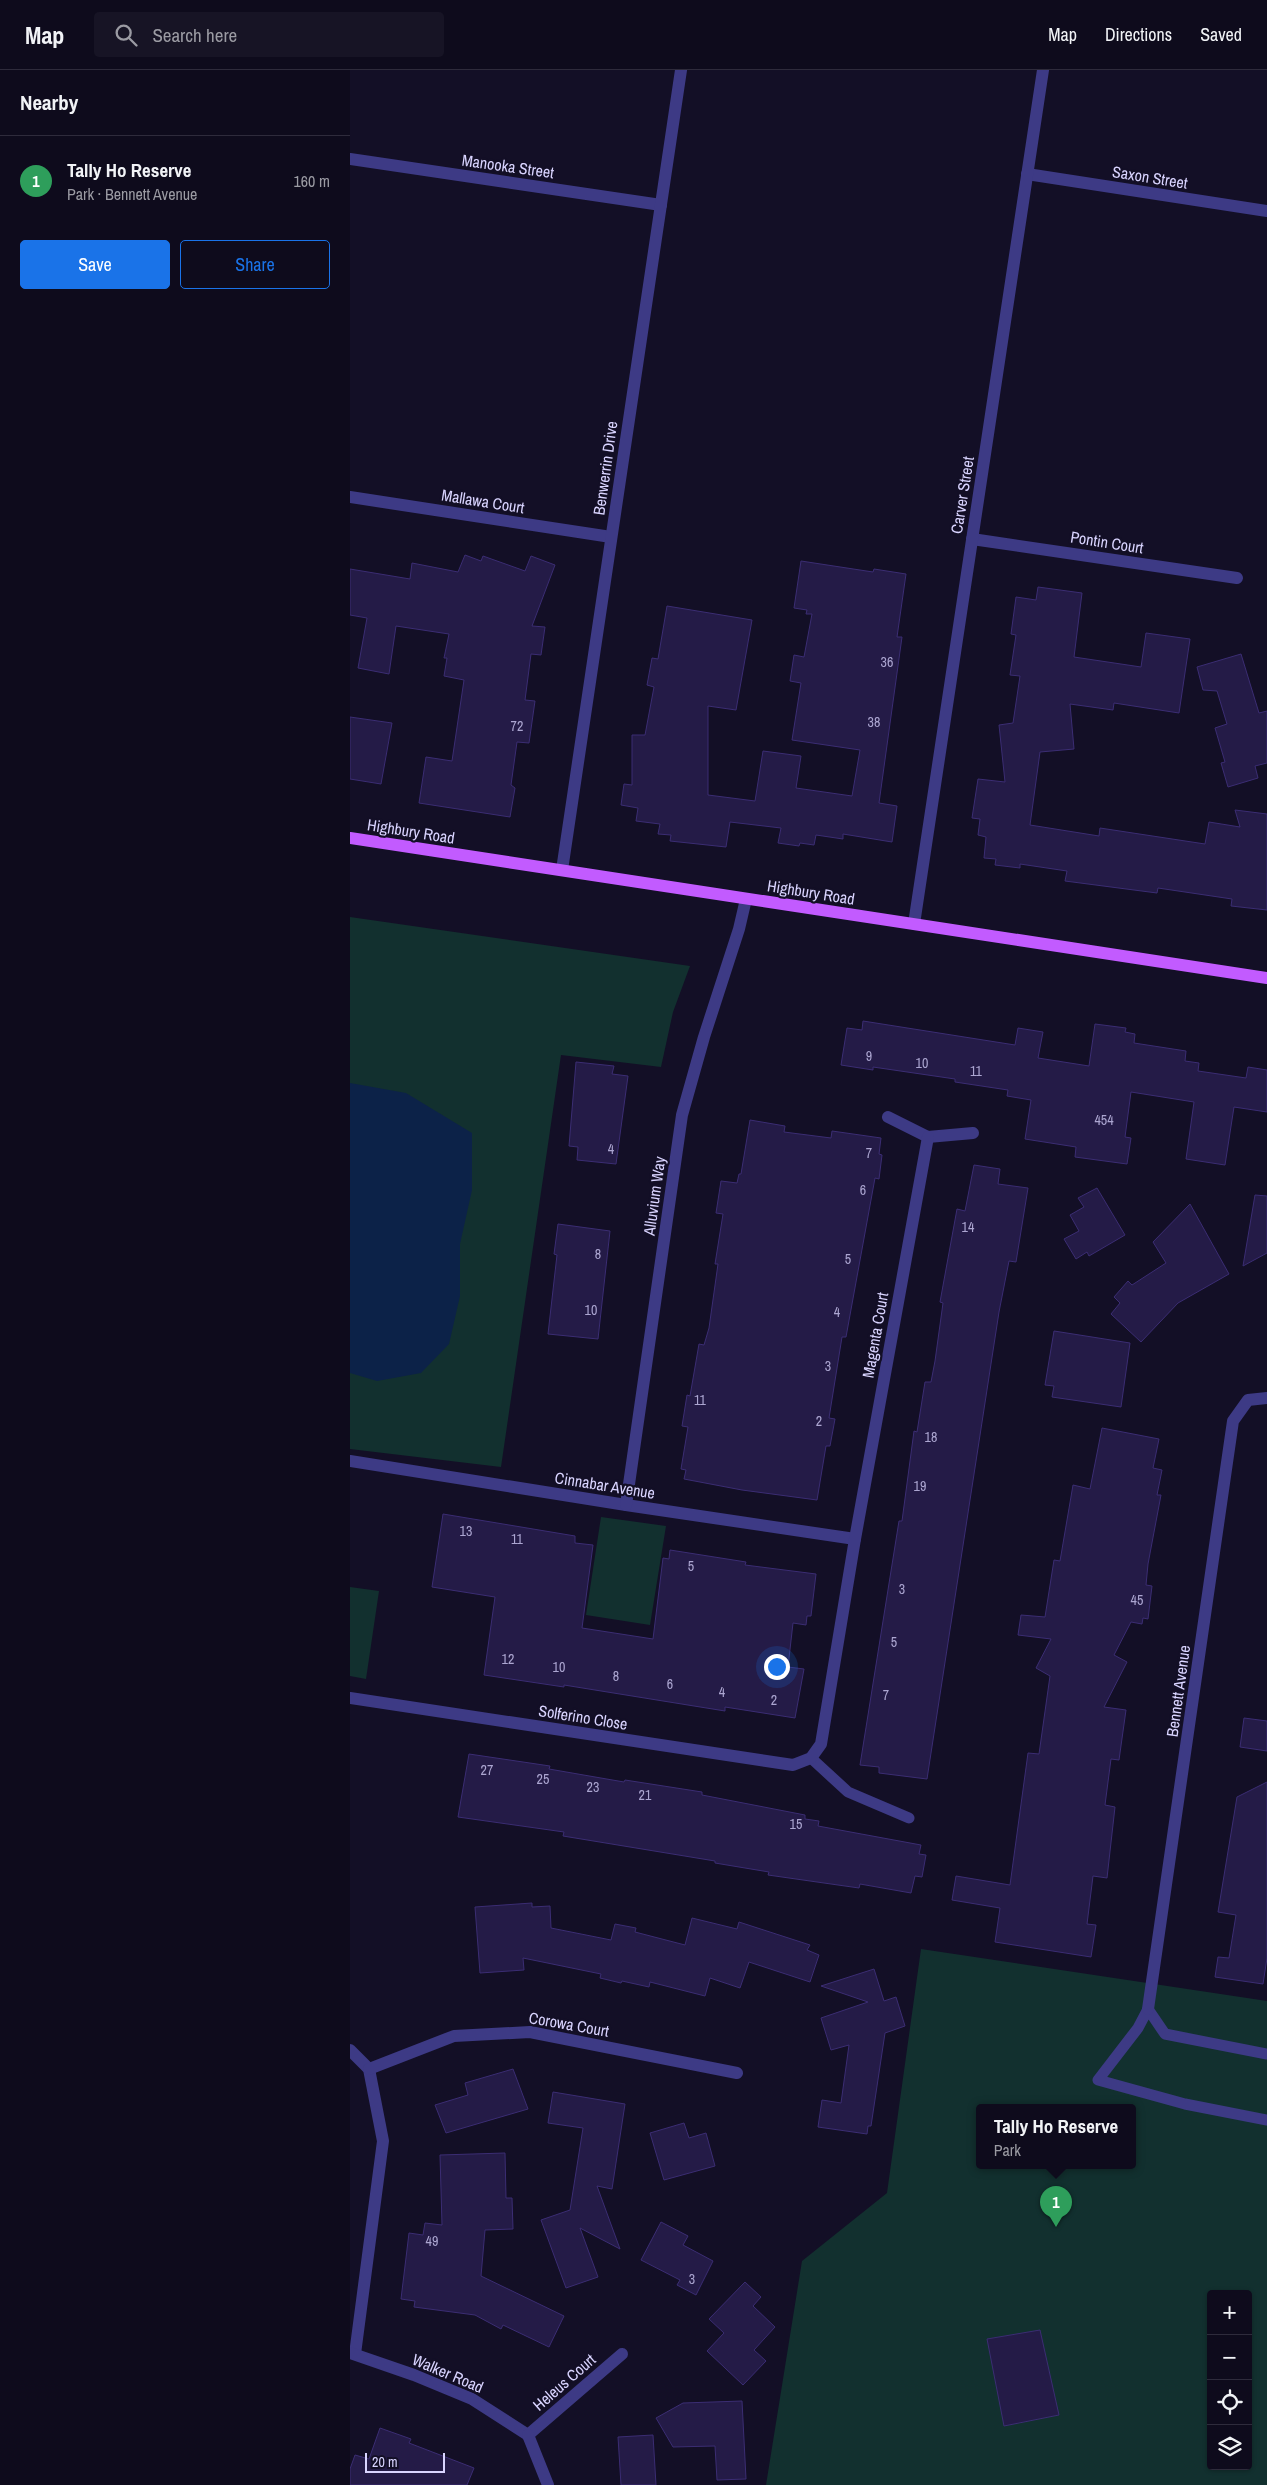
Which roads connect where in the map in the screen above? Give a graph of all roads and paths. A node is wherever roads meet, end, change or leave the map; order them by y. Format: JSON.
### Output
{"nodes":[{"id":1,"x":681,"y":70,"type":"edge"},
{"id":2,"x":1043,"y":70,"type":"edge"},
{"id":3,"x":350,"y":159,"type":"edge"},
{"id":4,"x":1028,"y":174,"type":"junction"},
{"id":5,"x":661,"y":205,"type":"junction"},
{"id":6,"x":1267,"y":211,"type":"edge"},
{"id":7,"x":350,"y":497,"type":"edge"},
{"id":8,"x":611,"y":537,"type":"junction"},
{"id":9,"x":972,"y":539,"type":"junction"},
{"id":10,"x":1236,"y":578,"type":"dead end"},
{"id":11,"x":350,"y":838,"type":"edge"},
{"id":12,"x":562,"y":870,"type":"junction"},
{"id":13,"x":746,"y":899,"type":"junction"},
{"id":14,"x":914,"y":924,"type":"junction"},
{"id":15,"x":1267,"y":978,"type":"edge"},
{"id":16,"x":888,"y":1117,"type":"dead end"},
{"id":17,"x":973,"y":1133,"type":"dead end"},
{"id":18,"x":928,"y":1137,"type":"junction"},
{"id":19,"x":1267,"y":1398,"type":"edge"},
{"id":20,"x":350,"y":1461,"type":"edge"},
{"id":21,"x":626,"y":1506,"type":"junction"},
{"id":22,"x":855,"y":1539,"type":"junction"},
{"id":23,"x":350,"y":1698,"type":"edge"},
{"id":24,"x":811,"y":1758,"type":"junction"},
{"id":25,"x":909,"y":1818,"type":"dead end"},
{"id":26,"x":1148,"y":2009,"type":"junction"},
{"id":27,"x":350,"y":2050,"type":"edge"},
{"id":28,"x":1267,"y":2054,"type":"edge"},
{"id":29,"x":370,"y":2070,"type":"junction"},
{"id":30,"x":737,"y":2073,"type":"dead end"},
{"id":31,"x":1267,"y":2120,"type":"edge"},
{"id":32,"x":352,"y":2354,"type":"edge"},
{"id":33,"x":622,"y":2354,"type":"dead end"},
{"id":34,"x":528,"y":2435,"type":"junction"},
{"id":35,"x":548,"y":2485,"type":"edge"}],
"edges":[{"from":1,"to":5,"type":"street","name":"Benwerrin Drive"},
{"from":2,"to":4,"type":"street","name":"Carver Street"},
{"from":3,"to":5,"type":"street","name":"Manooka Street"},
{"from":4,"to":6,"type":"street","name":"Saxon Street"},
{"from":4,"to":9,"type":"street","name":"Carver Street"},
{"from":5,"to":8,"type":"street","name":"Benwerrin Drive"},
{"from":7,"to":8,"type":"street","name":"Mallawa Court"},
{"from":8,"to":12,"type":"street","name":"Benwerrin Drive"},
{"from":9,"to":10,"type":"street","name":"Pontin Court"},
{"from":9,"to":14,"type":"street","name":"Carver Street"},
{"from":11,"to":12,"type":"main road","name":"Highbury Road"},
{"from":12,"to":13,"type":"main road","name":"Highbury Road"},
{"from":13,"to":14,"type":"main road","name":"Highbury Road"},
{"from":13,"to":21,"type":"street","name":"Alluvium Way"},
{"from":14,"to":15,"type":"main road","name":"Highbury Road"},
{"from":16,"to":18,"type":"street"},
{"from":17,"to":18,"type":"street"},
{"from":18,"to":22,"type":"street","name":"Magenta Court"},
{"from":19,"to":26,"type":"street","name":"Bennett Avenue"},
{"from":20,"to":21,"type":"street","name":"Cinnabar Avenue"},
{"from":21,"to":22,"type":"street","name":"Cinnabar Avenue"},
{"from":22,"to":24,"type":"street"},
{"from":23,"to":24,"type":"street","name":"Solferino Close"},
{"from":24,"to":25,"type":"lane"},
{"from":26,"to":28,"type":"lane"},
{"from":26,"to":31,"type":"lane"},
{"from":27,"to":29,"type":"street"},
{"from":29,"to":30,"type":"street","name":"Corowa Court"},
{"from":29,"to":32,"type":"street"},
{"from":32,"to":34,"type":"street","name":"Walker Road"},
{"from":33,"to":34,"type":"street","name":"Heleus Court"},
{"from":34,"to":35,"type":"street"}]}
